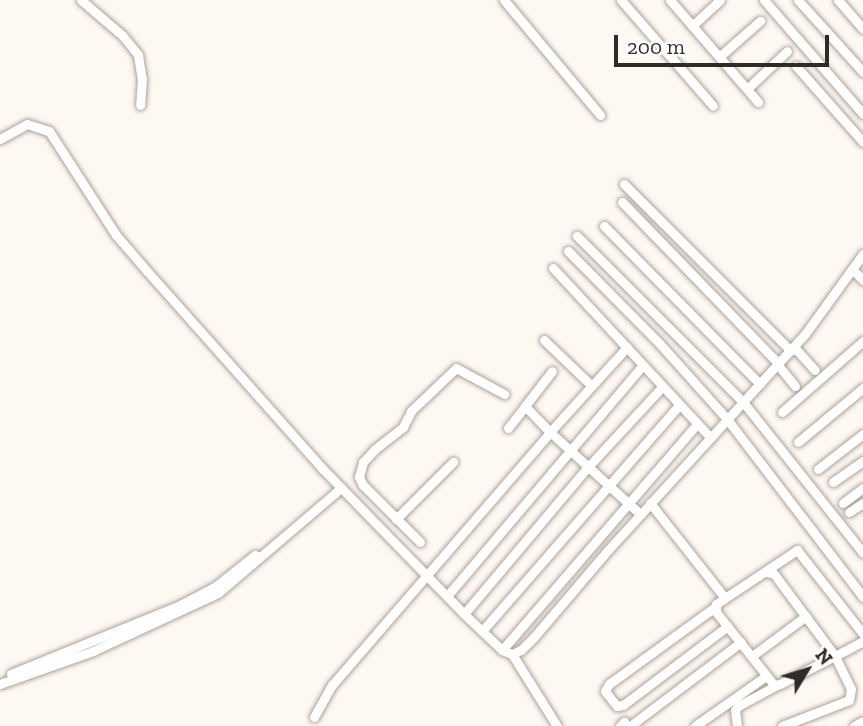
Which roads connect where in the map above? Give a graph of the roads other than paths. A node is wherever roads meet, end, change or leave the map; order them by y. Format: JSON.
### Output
{"nodes":[{"id":1,"x":81,"y":0,"type":"edge"},
{"id":2,"x":504,"y":0,"type":"edge"},
{"id":3,"x":621,"y":0,"type":"edge"},
{"id":4,"x":670,"y":0,"type":"edge"},
{"id":5,"x":720,"y":0,"type":"edge"},
{"id":6,"x":764,"y":0,"type":"edge"},
{"id":7,"x":798,"y":0,"type":"edge"},
{"id":8,"x":838,"y":0,"type":"edge"},
{"id":9,"x":760,"y":21,"type":"dead end"},
{"id":10,"x":692,"y":26,"type":"junction"},
{"id":11,"x":863,"y":29,"type":"edge"},
{"id":12,"x":787,"y":51,"type":"dead end"},
{"id":13,"x":719,"y":57,"type":"junction"},
{"id":14,"x":796,"y":66,"type":"dead end"},
{"id":15,"x":863,"y":72,"type":"edge"},
{"id":16,"x":747,"y":89,"type":"junction"},
{"id":17,"x":758,"y":102,"type":"dead end"},
{"id":18,"x":139,"y":105,"type":"dead end"},
{"id":19,"x":713,"y":106,"type":"dead end"},
{"id":20,"x":863,"y":114,"type":"edge"},
{"id":21,"x":600,"y":115,"type":"dead end"},
{"id":22,"x":0,"y":139,"type":"edge"},
{"id":23,"x":863,"y":142,"type":"edge"},
{"id":24,"x":624,"y":184,"type":"dead end"},
{"id":25,"x":622,"y":202,"type":"dead end"},
{"id":26,"x":604,"y":226,"type":"dead end"},
{"id":27,"x":577,"y":236,"type":"dead end"},
{"id":28,"x":568,"y":251,"type":"dead end"},
{"id":29,"x":863,"y":254,"type":"edge"},
{"id":30,"x":553,"y":268,"type":"dead end"},
{"id":31,"x":852,"y":269,"type":"junction"},
{"id":32,"x":863,"y":279,"type":"edge"},
{"id":33,"x":544,"y":340,"type":"dead end"},
{"id":34,"x":863,"y":341,"type":"edge"},
{"id":35,"x":627,"y":347,"type":"junction"},
{"id":36,"x":793,"y":349,"type":"junction"},
{"id":37,"x":778,"y":365,"type":"junction"},
{"id":38,"x":642,"y":366,"type":"junction"},
{"id":39,"x":815,"y":370,"type":"dead end"},
{"id":40,"x":552,"y":371,"type":"dead end"},
{"id":41,"x":760,"y":384,"type":"junction"},
{"id":42,"x":592,"y":386,"type":"junction"},
{"id":43,"x":795,"y":386,"type":"dead end"},
{"id":44,"x":662,"y":387,"type":"junction"},
{"id":45,"x":863,"y":388,"type":"edge"},
{"id":46,"x":504,"y":394,"type":"dead end"},
{"id":47,"x":743,"y":402,"type":"junction"},
{"id":48,"x":679,"y":405,"type":"junction"},
{"id":49,"x":524,"y":406,"type":"junction"},
{"id":50,"x":782,"y":412,"type":"dead end"},
{"id":51,"x":727,"y":419,"type":"junction"},
{"id":52,"x":697,"y":424,"type":"junction"},
{"id":53,"x":508,"y":428,"type":"dead end"},
{"id":54,"x":550,"y":432,"type":"junction"},
{"id":55,"x":863,"y":434,"type":"edge"},
{"id":56,"x":710,"y":437,"type":"junction"},
{"id":57,"x":798,"y":442,"type":"dead end"},
{"id":58,"x":570,"y":451,"type":"junction"},
{"id":59,"x":863,"y":461,"type":"edge"},
{"id":60,"x":453,"y":462,"type":"dead end"},
{"id":61,"x":587,"y":468,"type":"junction"},
{"id":62,"x":818,"y":469,"type":"dead end"},
{"id":63,"x":833,"y":482,"type":"dead end"},
{"id":64,"x":607,"y":484,"type":"junction"},
{"id":65,"x":339,"y":486,"type":"junction"},
{"id":66,"x":863,"y":488,"type":"edge"},
{"id":67,"x":628,"y":502,"type":"junction"},
{"id":68,"x":650,"y":503,"type":"junction"},
{"id":69,"x":843,"y":503,"type":"dead end"},
{"id":70,"x":863,"y":503,"type":"edge"},
{"id":71,"x":388,"y":511,"type":"junction"},
{"id":72,"x":849,"y":512,"type":"dead end"},
{"id":73,"x":640,"y":514,"type":"junction"},
{"id":74,"x":396,"y":519,"type":"junction"},
{"id":75,"x":376,"y":523,"type":"junction"},
{"id":76,"x":420,"y":542,"type":"dead end"},
{"id":77,"x":863,"y":554,"type":"edge"},
{"id":78,"x":767,"y":572,"type":"junction"},
{"id":79,"x":426,"y":575,"type":"junction"},
{"id":80,"x":447,"y":596,"type":"junction"},
{"id":81,"x":863,"y":597,"type":"edge"},
{"id":82,"x":725,"y":598,"type":"junction"},
{"id":83,"x":715,"y":607,"type":"junction"},
{"id":84,"x":464,"y":614,"type":"junction"},
{"id":85,"x":806,"y":616,"type":"junction"},
{"id":86,"x":728,"y":626,"type":"junction"},
{"id":87,"x":482,"y":631,"type":"junction"},
{"id":88,"x":863,"y":634,"type":"edge"},
{"id":89,"x":863,"y":641,"type":"edge"},
{"id":90,"x":741,"y":642,"type":"junction"},
{"id":91,"x":507,"y":652,"type":"junction"},
{"id":92,"x":752,"y":656,"type":"junction"},
{"id":93,"x":835,"y":656,"type":"junction"},
{"id":94,"x":766,"y":676,"type":"junction"},
{"id":95,"x":0,"y":679,"type":"edge"},
{"id":96,"x":0,"y":684,"type":"edge"},
{"id":97,"x":777,"y":685,"type":"junction"},
{"id":98,"x":740,"y":700,"type":"junction"},
{"id":99,"x":314,"y":717,"type":"dead end"},
{"id":100,"x":863,"y":721,"type":"edge"},
{"id":101,"x":625,"y":725,"type":"edge"},
{"id":102,"x":557,"y":726,"type":"edge"},
{"id":103,"x":695,"y":726,"type":"edge"},
{"id":104,"x":737,"y":726,"type":"edge"},
{"id":105,"x":782,"y":726,"type":"edge"},
{"id":106,"x":853,"y":726,"type":"edge"}],
"edges":[{"from":1,"to":18,"type":"street"},
{"from":2,"to":21,"type":"street"},
{"from":3,"to":19,"type":"street"},
{"from":4,"to":10,"type":"street"},
{"from":5,"to":10,"type":"street"},
{"from":6,"to":20,"type":"street"},
{"from":7,"to":15,"type":"street"},
{"from":8,"to":11,"type":"street"},
{"from":9,"to":13,"type":"street"},
{"from":10,"to":13,"type":"street"},
{"from":12,"to":16,"type":"street"},
{"from":13,"to":16,"type":"street"},
{"from":14,"to":23,"type":"street"},
{"from":16,"to":17,"type":"street"},
{"from":22,"to":65,"type":"street"},
{"from":24,"to":36,"type":"street"},
{"from":25,"to":37,"type":"street"},
{"from":26,"to":41,"type":"street"},
{"from":27,"to":47,"type":"street"},
{"from":28,"to":51,"type":"street"},
{"from":29,"to":31,"type":"street"},
{"from":30,"to":35,"type":"street"},
{"from":31,"to":32,"type":"street"},
{"from":31,"to":36,"type":"street"},
{"from":33,"to":42,"type":"street"},
{"from":34,"to":50,"type":"street"},
{"from":35,"to":38,"type":"street"},
{"from":35,"to":42,"type":"street"},
{"from":36,"to":37,"type":"street"},
{"from":36,"to":39,"type":"street"},
{"from":37,"to":41,"type":"street"},
{"from":37,"to":43,"type":"street"},
{"from":38,"to":44,"type":"street"},
{"from":38,"to":58,"type":"street"},
{"from":40,"to":49,"type":"street"},
{"from":41,"to":47,"type":"street"},
{"from":42,"to":54,"type":"street"},
{"from":44,"to":48,"type":"street"},
{"from":44,"to":61,"type":"street"},
{"from":45,"to":57,"type":"street"},
{"from":46,"to":71,"type":"street"},
{"from":47,"to":51,"type":"street"},
{"from":47,"to":77,"type":"street"},
{"from":48,"to":52,"type":"street"},
{"from":48,"to":64,"type":"street"},
{"from":49,"to":53,"type":"street"},
{"from":49,"to":54,"type":"street"},
{"from":51,"to":56,"type":"street"},
{"from":51,"to":81,"type":"street"},
{"from":52,"to":56,"type":"street"},
{"from":52,"to":67,"type":"street"},
{"from":54,"to":58,"type":"street"},
{"from":54,"to":79,"type":"street"},
{"from":55,"to":62,"type":"street"},
{"from":56,"to":68,"type":"street"},
{"from":58,"to":61,"type":"street"},
{"from":58,"to":80,"type":"street"},
{"from":59,"to":63,"type":"street"},
{"from":60,"to":74,"type":"street"},
{"from":61,"to":64,"type":"street"},
{"from":61,"to":84,"type":"street"},
{"from":64,"to":67,"type":"street"},
{"from":64,"to":87,"type":"street"},
{"from":65,"to":75,"type":"street"},
{"from":65,"to":95,"type":"street"},
{"from":65,"to":96,"type":"street"},
{"from":66,"to":69,"type":"street"},
{"from":67,"to":73,"type":"street"},
{"from":67,"to":91,"type":"street"},
{"from":68,"to":73,"type":"street"},
{"from":68,"to":82,"type":"street"},
{"from":70,"to":72,"type":"street"},
{"from":71,"to":74,"type":"street"},
{"from":71,"to":75,"type":"street"},
{"from":73,"to":91,"type":"street"},
{"from":74,"to":76,"type":"street"},
{"from":75,"to":79,"type":"street"},
{"from":78,"to":82,"type":"street"},
{"from":78,"to":85,"type":"street"},
{"from":78,"to":88,"type":"street"},
{"from":79,"to":80,"type":"street"},
{"from":79,"to":99,"type":"street"},
{"from":80,"to":84,"type":"street"},
{"from":82,"to":83,"type":"street"},
{"from":83,"to":86,"type":"street"},
{"from":83,"to":86,"type":"street"},
{"from":84,"to":87,"type":"street"},
{"from":85,"to":92,"type":"street"},
{"from":85,"to":93,"type":"street"},
{"from":86,"to":90,"type":"street"},
{"from":87,"to":91,"type":"street"},
{"from":89,"to":93,"type":"street"},
{"from":90,"to":92,"type":"street"},
{"from":90,"to":101,"type":"street"},
{"from":91,"to":102,"type":"street"},
{"from":92,"to":94,"type":"street"},
{"from":93,"to":97,"type":"street"},
{"from":93,"to":105,"type":"street"},
{"from":94,"to":97,"type":"street"},
{"from":94,"to":98,"type":"street"},
{"from":97,"to":98,"type":"street"},
{"from":98,"to":103,"type":"street"},
{"from":98,"to":104,"type":"street"},
{"from":100,"to":106,"type":"street"}]}
